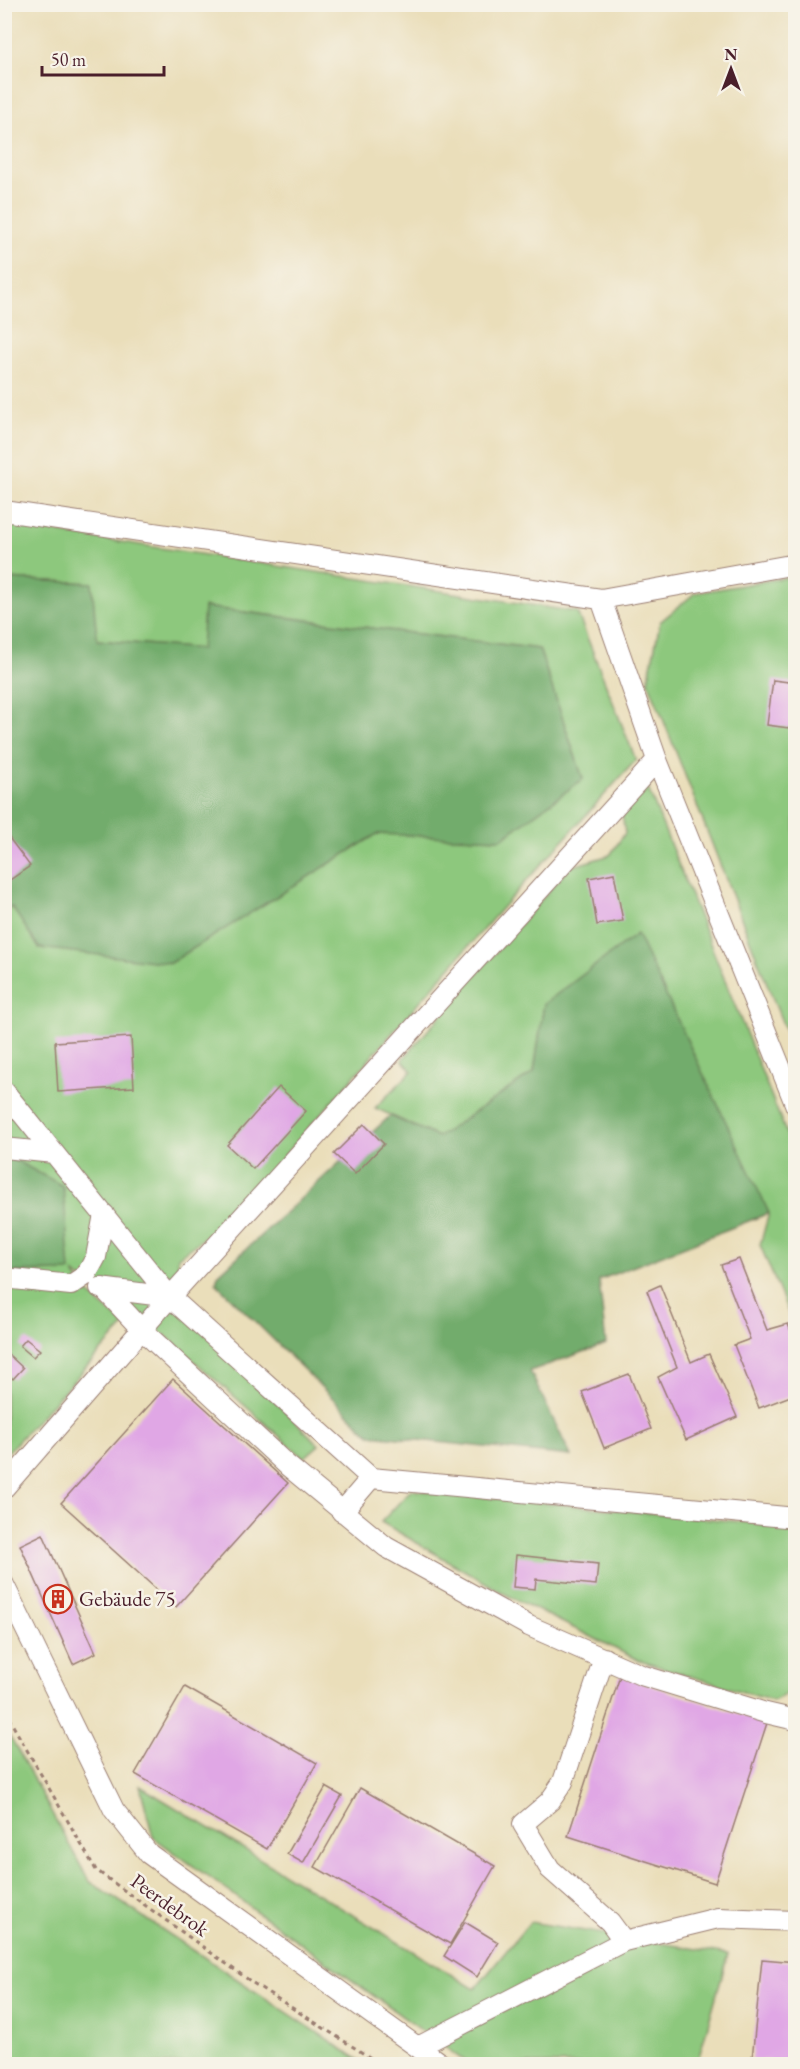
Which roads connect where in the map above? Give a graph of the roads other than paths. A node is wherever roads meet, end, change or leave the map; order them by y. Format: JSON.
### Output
{"nodes":[{"id":1,"x":4,"y":511,"type":"edge"},
{"id":2,"x":795,"y":564,"type":"edge"},
{"id":3,"x":601,"y":599,"type":"junction"},
{"id":4,"x":657,"y":760,"type":"junction"},
{"id":5,"x":4,"y":1091,"type":"edge"},
{"id":6,"x":795,"y":1106,"type":"edge"},
{"id":7,"x":4,"y":1148,"type":"edge"},
{"id":8,"x":54,"y":1153,"type":"junction"},
{"id":9,"x":104,"y":1214,"type":"junction"},
{"id":10,"x":4,"y":1278,"type":"edge"},
{"id":11,"x":71,"y":1285,"type":"junction"},
{"id":12,"x":103,"y":1288,"type":"junction"},
{"id":13,"x":170,"y":1297,"type":"junction"},
{"id":14,"x":142,"y":1330,"type":"junction"},
{"id":15,"x":371,"y":1478,"type":"junction"},
{"id":16,"x":4,"y":1488,"type":"edge"},
{"id":17,"x":342,"y":1512,"type":"junction"},
{"id":18,"x":795,"y":1518,"type":"edge"},
{"id":19,"x":4,"y":1584,"type":"edge"},
{"id":20,"x":604,"y":1659,"type":"junction"},
{"id":21,"x":795,"y":1720,"type":"edge"},
{"id":22,"x":795,"y":1922,"type":"edge"},
{"id":23,"x":624,"y":1941,"type":"junction"},
{"id":24,"x":418,"y":2047,"type":"junction"},
{"id":25,"x":441,"y":2064,"type":"edge"}],
"edges":[{"from":1,"to":3,"type":"lane"},
{"from":2,"to":3,"type":"lane"},
{"from":3,"to":4,"type":"lane"},
{"from":4,"to":6,"type":"lane"},
{"from":4,"to":13,"type":"lane"},
{"from":5,"to":8,"type":"lane"},
{"from":7,"to":8,"type":"lane"},
{"from":8,"to":9,"type":"lane"},
{"from":9,"to":11,"type":"lane"},
{"from":9,"to":13,"type":"lane"},
{"from":10,"to":11,"type":"lane"},
{"from":11,"to":12,"type":"lane"},
{"from":12,"to":13,"type":"lane"},
{"from":12,"to":14,"type":"lane"},
{"from":13,"to":14,"type":"lane"},
{"from":13,"to":15,"type":"lane"},
{"from":14,"to":16,"type":"lane"},
{"from":14,"to":17,"type":"lane"},
{"from":15,"to":17,"type":"lane"},
{"from":15,"to":18,"type":"lane"},
{"from":17,"to":20,"type":"lane"},
{"from":19,"to":24,"type":"lane"},
{"from":20,"to":21,"type":"lane"},
{"from":20,"to":23,"type":"lane"},
{"from":22,"to":23,"type":"lane"},
{"from":23,"to":24,"type":"lane"},
{"from":24,"to":25,"type":"lane"}]}
